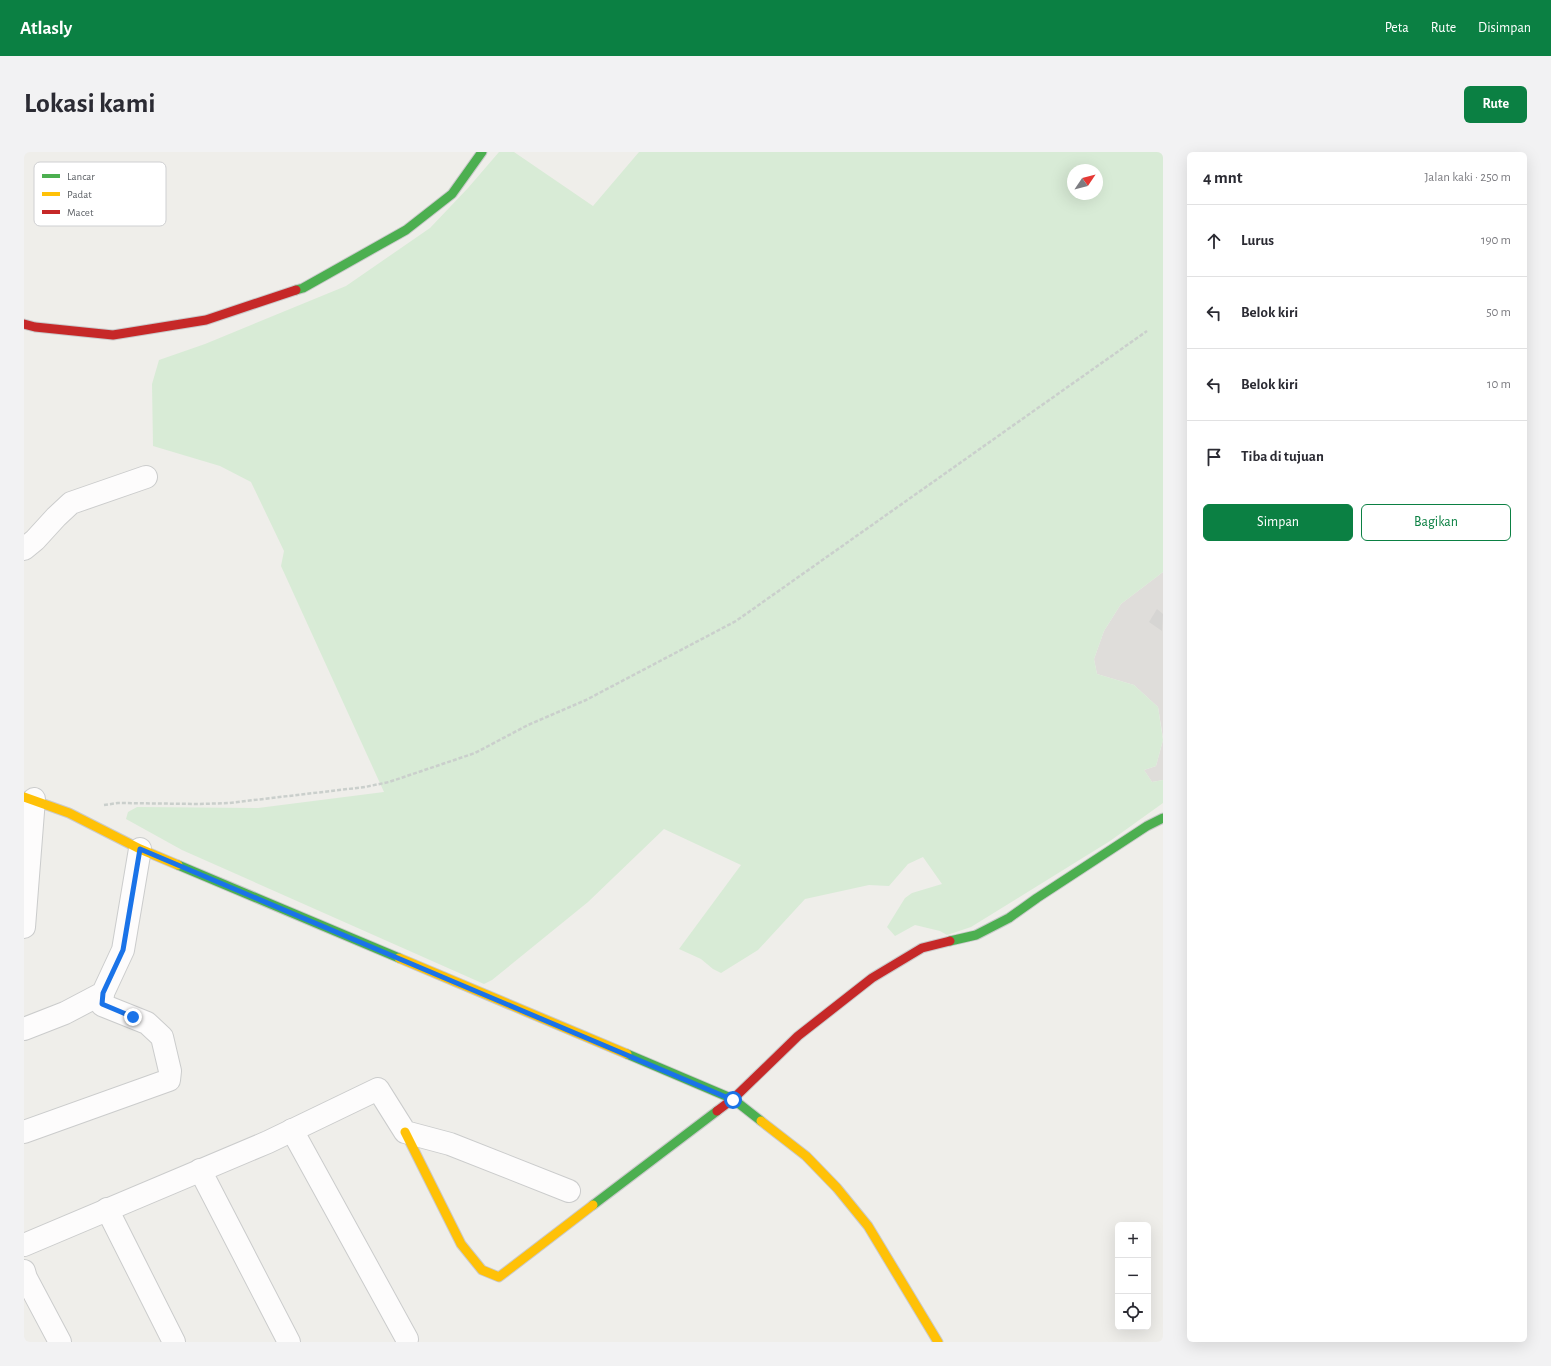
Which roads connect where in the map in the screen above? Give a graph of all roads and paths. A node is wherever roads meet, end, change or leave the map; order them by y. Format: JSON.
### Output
{"nodes":[{"id":1,"x":482,"y":152,"type":"edge"},
{"id":2,"x":24,"y":324,"type":"edge"},
{"id":3,"x":1147,"y":331,"type":"dead end"},
{"id":4,"x":146,"y":477,"type":"dead end"},
{"id":5,"x":24,"y":549,"type":"edge"},
{"id":6,"x":29,"y":798,"type":"edge"},
{"id":7,"x":1163,"y":818,"type":"edge"},
{"id":8,"x":85,"y":820,"type":"junction"},
{"id":9,"x":140,"y":849,"type":"junction"},
{"id":10,"x":24,"y":927,"type":"edge"},
{"id":11,"x":103,"y":993,"type":"junction"},
{"id":12,"x":24,"y":1029,"type":"edge"},
{"id":13,"x":733,"y":1100,"type":"junction"},
{"id":14,"x":292,"y":1130,"type":"junction"},
{"id":15,"x":24,"y":1132,"type":"edge"},
{"id":16,"x":405,"y":1132,"type":"junction"},
{"id":17,"x":200,"y":1170,"type":"junction"},
{"id":18,"x":569,"y":1191,"type":"dead end"},
{"id":19,"x":107,"y":1209,"type":"junction"},
{"id":20,"x":24,"y":1245,"type":"edge"},
{"id":21,"x":24,"y":1270,"type":"edge"},
{"id":22,"x":407,"y":1339,"type":"dead end"},
{"id":23,"x":60,"y":1342,"type":"edge"},
{"id":24,"x":174,"y":1342,"type":"edge"},
{"id":25,"x":289,"y":1342,"type":"edge"},
{"id":26,"x":938,"y":1342,"type":"edge"}],
"edges":[{"from":1,"to":2,"type":"street"},
{"from":3,"to":8,"type":"path"},
{"from":4,"to":5,"type":"street"},
{"from":6,"to":8,"type":"street"},
{"from":6,"to":10,"type":"street"},
{"from":7,"to":13,"type":"street"},
{"from":8,"to":9,"type":"street"},
{"from":9,"to":11,"type":"street"},
{"from":9,"to":13,"type":"street"},
{"from":11,"to":12,"type":"street"},
{"from":11,"to":15,"type":"street"},
{"from":13,"to":16,"type":"street"},
{"from":13,"to":26,"type":"street"},
{"from":14,"to":16,"type":"street"},
{"from":14,"to":17,"type":"street"},
{"from":14,"to":22,"type":"street"},
{"from":16,"to":18,"type":"street"},
{"from":17,"to":19,"type":"street"},
{"from":17,"to":25,"type":"street"},
{"from":19,"to":20,"type":"street"},
{"from":19,"to":24,"type":"street"},
{"from":21,"to":23,"type":"street"}]}
